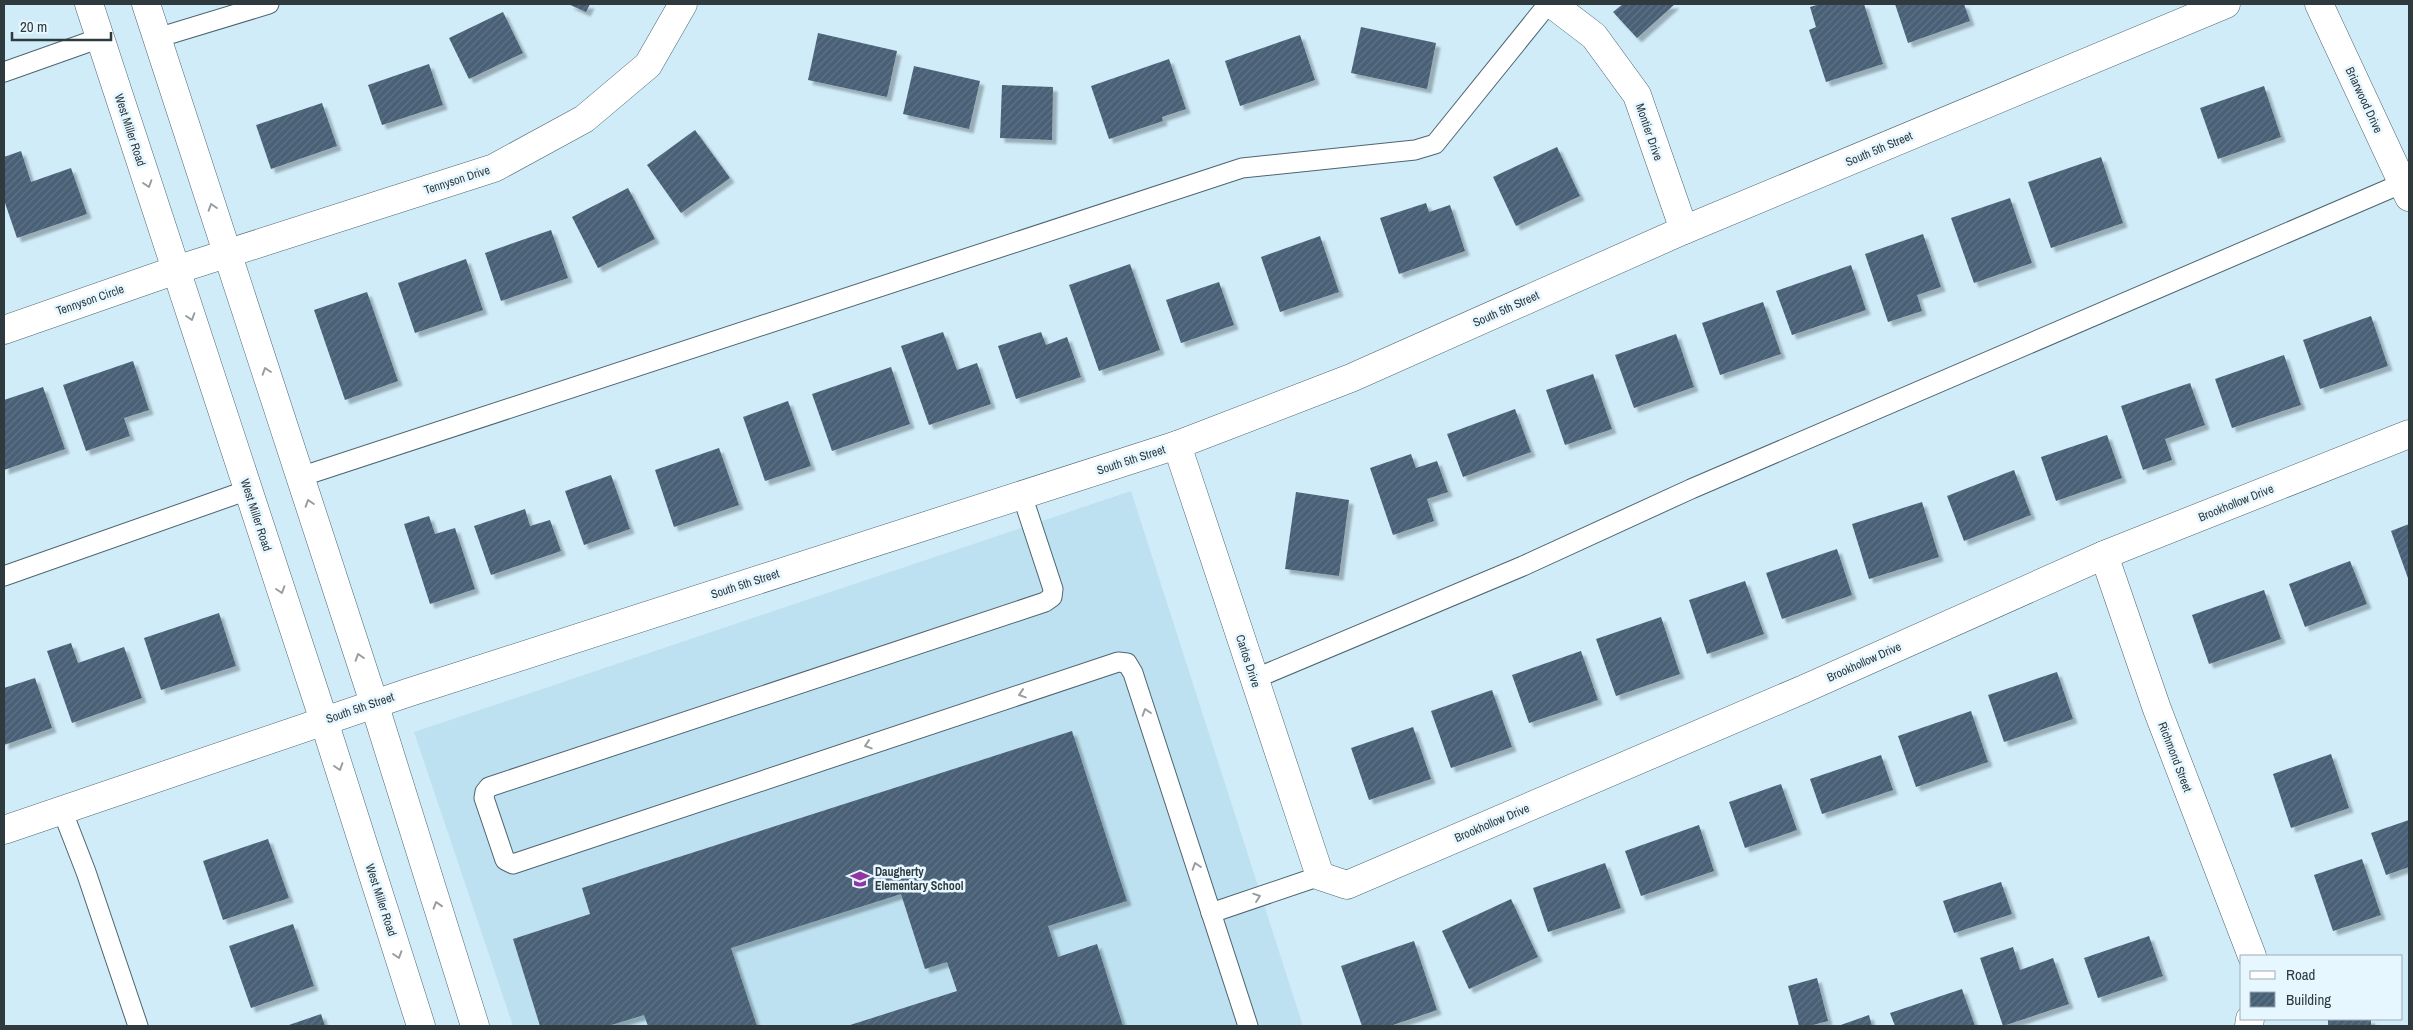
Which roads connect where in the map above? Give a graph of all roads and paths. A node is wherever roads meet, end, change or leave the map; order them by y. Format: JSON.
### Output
{"nodes":[{"id":1,"x":89,"y":4,"type":"edge"},
{"id":2,"x":146,"y":4,"type":"edge"},
{"id":3,"x":269,"y":4,"type":"edge"},
{"id":4,"x":683,"y":4,"type":"edge"},
{"id":5,"x":1548,"y":4,"type":"edge"},
{"id":6,"x":1552,"y":4,"type":"edge"},
{"id":7,"x":2226,"y":4,"type":"edge"},
{"id":8,"x":2318,"y":4,"type":"edge"},
{"id":9,"x":100,"y":38,"type":"junction"},
{"id":10,"x":157,"y":38,"type":"junction"},
{"id":11,"x":4,"y":72,"type":"edge"},
{"id":12,"x":2406,"y":190,"type":"edge"},
{"id":13,"x":1684,"y":230,"type":"junction"},
{"id":14,"x":227,"y":254,"type":"junction"},
{"id":15,"x":176,"y":270,"type":"junction"},
{"id":16,"x":4,"y":330,"type":"edge"},
{"id":17,"x":2409,"y":434,"type":"edge"},
{"id":18,"x":1177,"y":445,"type":"junction"},
{"id":19,"x":300,"y":477,"type":"junction"},
{"id":20,"x":248,"y":490,"type":"junction"},
{"id":21,"x":1022,"y":495,"type":"junction"},
{"id":22,"x":2104,"y":555,"type":"junction"},
{"id":23,"x":4,"y":576,"type":"edge"},
{"id":24,"x":1254,"y":679,"type":"junction"},
{"id":25,"x":374,"y":703,"type":"junction"},
{"id":26,"x":324,"y":721,"type":"junction"},
{"id":27,"x":62,"y":810,"type":"junction"},
{"id":28,"x":4,"y":830,"type":"edge"},
{"id":29,"x":1320,"y":876,"type":"junction"},
{"id":30,"x":1211,"y":913,"type":"junction"},
{"id":31,"x":2252,"y":955,"type":"edge"},
{"id":32,"x":138,"y":1026,"type":"edge"},
{"id":33,"x":421,"y":1026,"type":"edge"},
{"id":34,"x":475,"y":1026,"type":"edge"},
{"id":35,"x":1248,"y":1026,"type":"edge"}],
"edges":[{"from":1,"to":9,"type":"street","name":"West Miller Road"},
{"from":2,"to":10,"type":"street"},
{"from":3,"to":10,"type":"lane"},
{"from":4,"to":14,"type":"street","name":"Tennyson Drive"},
{"from":5,"to":19,"type":"lane"},
{"from":6,"to":13,"type":"street","name":"Montier Drive"},
{"from":7,"to":13,"type":"street","name":"South 5th Street"},
{"from":8,"to":12,"type":"street","name":"Briarwood Drive"},
{"from":9,"to":11,"type":"lane"},
{"from":9,"to":15,"type":"street","name":"West Miller Road","one_way":true},
{"from":14,"to":10,"type":"street","one_way":true},
{"from":12,"to":24,"type":"lane"},
{"from":13,"to":18,"type":"street","name":"South 5th Street"},
{"from":14,"to":15,"type":"street","name":"Tennyson Drive"},
{"from":19,"to":14,"type":"street","one_way":true},
{"from":15,"to":16,"type":"street","name":"Tennyson Circle"},
{"from":15,"to":20,"type":"street","name":"West Miller Road","one_way":true},
{"from":17,"to":22,"type":"street","name":"Brookhollow Drive"},
{"from":18,"to":21,"type":"street","name":"South 5th Street"},
{"from":18,"to":24,"type":"street","name":"Carlos Drive"},
{"from":25,"to":19,"type":"street","one_way":true},
{"from":20,"to":23,"type":"lane"},
{"from":20,"to":26,"type":"street","name":"West Miller Road","one_way":true},
{"from":21,"to":25,"type":"street","name":"South 5th Street"},
{"from":30,"to":21,"type":"lane","one_way":true},
{"from":22,"to":29,"type":"street","name":"Brookhollow Drive"},
{"from":22,"to":31,"type":"street","name":"Richmond Street"},
{"from":24,"to":29,"type":"street","name":"Carlos Drive"},
{"from":25,"to":26,"type":"street","name":"South 5th Street"},
{"from":34,"to":25,"type":"street","one_way":true},
{"from":26,"to":27,"type":"street","name":"South 5th Street"},
{"from":26,"to":33,"type":"street","name":"West Miller Road","one_way":true},
{"from":27,"to":28,"type":"street","name":"South 5th Street"},
{"from":27,"to":32,"type":"lane"},
{"from":30,"to":29,"type":"lane","one_way":true},
{"from":30,"to":35,"type":"lane"}]}
